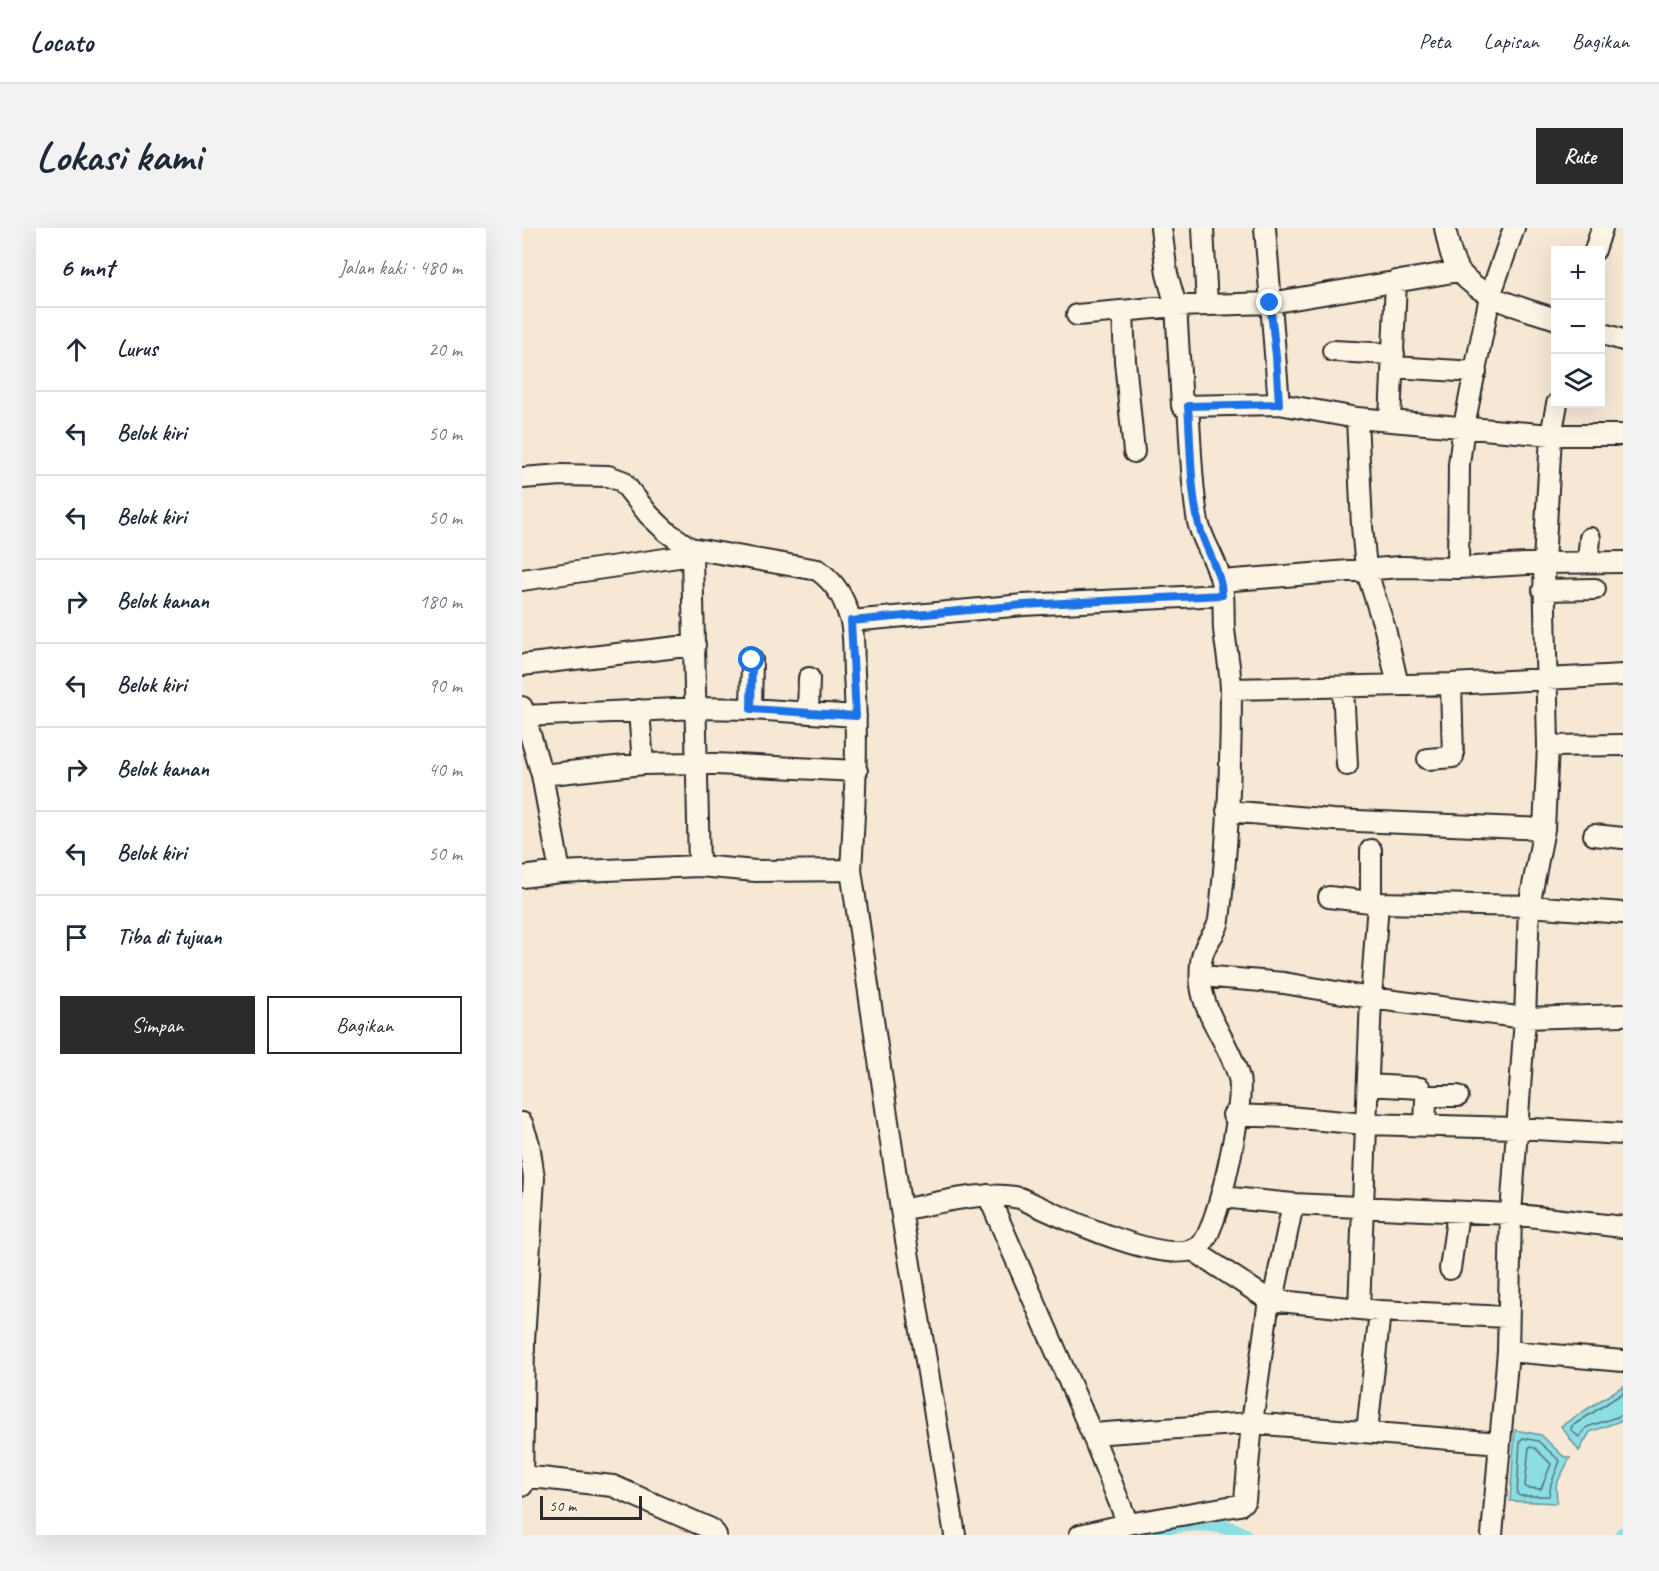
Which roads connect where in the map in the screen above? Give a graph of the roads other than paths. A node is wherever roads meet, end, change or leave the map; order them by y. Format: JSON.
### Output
{"nodes":[{"id":1,"x":1161,"y":228,"type":"edge"},
{"id":2,"x":1203,"y":228,"type":"edge"},
{"id":3,"x":1265,"y":228,"type":"edge"},
{"id":4,"x":1445,"y":228,"type":"edge"},
{"id":5,"x":1514,"y":228,"type":"edge"},
{"id":6,"x":1602,"y":228,"type":"edge"},
{"id":7,"x":1596,"y":246,"type":"edge"},
{"id":8,"x":1459,"y":271,"type":"junction"},
{"id":9,"x":1396,"y":281,"type":"junction"},
{"id":10,"x":1490,"y":296,"type":"junction"},
{"id":11,"x":1270,"y":303,"type":"junction"},
{"id":12,"x":1208,"y":305,"type":"junction"},
{"id":13,"x":1176,"y":306,"type":"junction"},
{"id":14,"x":1123,"y":312,"type":"junction"},
{"id":15,"x":1077,"y":315,"type":"dead end"},
{"id":16,"x":1551,"y":317,"type":"edge"},
{"id":17,"x":1605,"y":335,"type":"edge"},
{"id":18,"x":1623,"y":340,"type":"edge"},
{"id":19,"x":1333,"y":351,"type":"dead end"},
{"id":20,"x":1394,"y":360,"type":"junction"},
{"id":21,"x":1476,"y":372,"type":"junction"},
{"id":22,"x":1279,"y":404,"type":"junction"},
{"id":23,"x":1188,"y":406,"type":"junction"},
{"id":24,"x":1556,"y":408,"type":"edge"},
{"id":25,"x":1357,"y":418,"type":"junction"},
{"id":26,"x":1390,"y":421,"type":"junction"},
{"id":27,"x":1464,"y":426,"type":"junction"},
{"id":28,"x":1551,"y":435,"type":"junction"},
{"id":29,"x":1623,"y":435,"type":"edge"},
{"id":30,"x":1134,"y":452,"type":"dead end"},
{"id":31,"x":522,"y":478,"type":"edge"},
{"id":32,"x":1590,"y":538,"type":"dead end"},
{"id":33,"x":691,"y":552,"type":"junction"},
{"id":34,"x":1588,"y":562,"type":"junction"},
{"id":35,"x":1623,"y":562,"type":"edge"},
{"id":36,"x":1544,"y":563,"type":"junction"},
{"id":37,"x":1458,"y":568,"type":"junction"},
{"id":38,"x":1366,"y":569,"type":"junction"},
{"id":39,"x":522,"y":580,"type":"edge"},
{"id":40,"x":1222,"y":588,"type":"junction"},
{"id":41,"x":1544,"y":590,"type":"junction"},
{"id":42,"x":1595,"y":590,"type":"dead end"},
{"id":43,"x":851,"y":621,"type":"junction"},
{"id":44,"x":694,"y":645,"type":"junction"},
{"id":45,"x":752,"y":660,"type":"dead end"},
{"id":46,"x":522,"y":665,"type":"edge"},
{"id":47,"x":1623,"y":675,"type":"edge"},
{"id":48,"x":809,"y":678,"type":"dead end"},
{"id":49,"x":1546,"y":678,"type":"junction"},
{"id":50,"x":1451,"y":684,"type":"junction"},
{"id":51,"x":1398,"y":685,"type":"junction"},
{"id":52,"x":1343,"y":687,"type":"junction"},
{"id":53,"x":1231,"y":689,"type":"junction"},
{"id":54,"x":697,"y":708,"type":"junction"},
{"id":55,"x":751,"y":709,"type":"junction"},
{"id":56,"x":639,"y":710,"type":"junction"},
{"id":57,"x":523,"y":712,"type":"edge"},
{"id":58,"x":808,"y":713,"type":"junction"},
{"id":59,"x":856,"y":716,"type":"junction"},
{"id":60,"x":1623,"y":745,"type":"edge"},
{"id":61,"x":1548,"y":746,"type":"junction"},
{"id":62,"x":1428,"y":759,"type":"dead end"},
{"id":63,"x":696,"y":763,"type":"junction"},
{"id":64,"x":643,"y":764,"type":"junction"},
{"id":65,"x":1347,"y":765,"type":"dead end"},
{"id":66,"x":857,"y":771,"type":"junction"},
{"id":67,"x":542,"y":774,"type":"junction"},
{"id":68,"x":1227,"y":811,"type":"junction"},
{"id":69,"x":1544,"y":829,"type":"junction"},
{"id":70,"x":1594,"y":835,"type":"dead end"},
{"id":71,"x":1623,"y":837,"type":"edge"},
{"id":72,"x":1371,"y":850,"type":"dead end"},
{"id":73,"x":699,"y":866,"type":"junction"},
{"id":74,"x":851,"y":870,"type":"junction"},
{"id":75,"x":560,"y":872,"type":"junction"},
{"id":76,"x":522,"y":877,"type":"edge"},
{"id":77,"x":1329,"y":897,"type":"dead end"},
{"id":78,"x":1375,"y":902,"type":"junction"},
{"id":79,"x":1529,"y":906,"type":"junction"},
{"id":80,"x":1623,"y":913,"type":"edge"},
{"id":81,"x":1201,"y":976,"type":"junction"},
{"id":82,"x":1371,"y":998,"type":"junction"},
{"id":83,"x":1623,"y":1016,"type":"edge"},
{"id":84,"x":1526,"y":1018,"type":"junction"},
{"id":85,"x":1368,"y":1085,"type":"junction"},
{"id":86,"x":1420,"y":1088,"type":"dead end"},
{"id":87,"x":1458,"y":1096,"type":"dead end"},
{"id":88,"x":1235,"y":1115,"type":"junction"},
{"id":89,"x":522,"y":1123,"type":"edge"},
{"id":90,"x":1365,"y":1124,"type":"junction"},
{"id":91,"x":1425,"y":1126,"type":"junction"},
{"id":92,"x":1517,"y":1128,"type":"junction"},
{"id":93,"x":1623,"y":1134,"type":"edge"},
{"id":94,"x":526,"y":1144,"type":"edge"},
{"id":95,"x":988,"y":1195,"type":"junction"},
{"id":96,"x":1221,"y":1197,"type":"junction"},
{"id":97,"x":1293,"y":1204,"type":"junction"},
{"id":98,"x":1364,"y":1207,"type":"junction"},
{"id":99,"x":901,"y":1210,"type":"junction"},
{"id":100,"x":1458,"y":1212,"type":"junction"},
{"id":101,"x":1511,"y":1214,"type":"junction"},
{"id":102,"x":1623,"y":1227,"type":"edge"},
{"id":103,"x":1193,"y":1250,"type":"junction"},
{"id":104,"x":525,"y":1258,"type":"edge"},
{"id":105,"x":1450,"y":1269,"type":"dead end"},
{"id":106,"x":1271,"y":1300,"type":"junction"},
{"id":107,"x":1359,"y":1309,"type":"junction"},
{"id":108,"x":1380,"y":1311,"type":"junction"},
{"id":109,"x":1507,"y":1317,"type":"junction"},
{"id":110,"x":1508,"y":1351,"type":"junction"},
{"id":111,"x":1623,"y":1361,"type":"edge"},
{"id":112,"x":523,"y":1406,"type":"edge"},
{"id":113,"x":1252,"y":1423,"type":"junction"},
{"id":114,"x":1367,"y":1432,"type":"junction"},
{"id":115,"x":1092,"y":1434,"type":"junction"},
{"id":116,"x":1500,"y":1443,"type":"junction"},
{"id":117,"x":522,"y":1481,"type":"edge"},
{"id":118,"x":1128,"y":1524,"type":"junction"},
{"id":119,"x":716,"y":1535,"type":"edge"},
{"id":120,"x":955,"y":1535,"type":"edge"},
{"id":121,"x":1080,"y":1535,"type":"edge"},
{"id":122,"x":1492,"y":1535,"type":"edge"}],
"edges":[{"from":1,"to":13,"type":"street"},
{"from":2,"to":12,"type":"street"},
{"from":3,"to":11,"type":"street"},
{"from":4,"to":8,"type":"street"},
{"from":5,"to":10,"type":"street"},
{"from":6,"to":7,"type":"street"},
{"from":8,"to":9,"type":"street"},
{"from":8,"to":10,"type":"street"},
{"from":9,"to":11,"type":"street"},
{"from":9,"to":20,"type":"street"},
{"from":10,"to":16,"type":"street"},
{"from":10,"to":21,"type":"street"},
{"from":11,"to":12,"type":"street"},
{"from":11,"to":22,"type":"street"},
{"from":12,"to":13,"type":"street"},
{"from":13,"to":14,"type":"street"},
{"from":13,"to":23,"type":"street"},
{"from":14,"to":15,"type":"street"},
{"from":14,"to":30,"type":"street"},
{"from":17,"to":18,"type":"street"},
{"from":19,"to":20,"type":"street"},
{"from":20,"to":21,"type":"street"},
{"from":20,"to":26,"type":"street"},
{"from":21,"to":27,"type":"street"},
{"from":22,"to":23,"type":"street"},
{"from":22,"to":25,"type":"street"},
{"from":23,"to":40,"type":"street"},
{"from":24,"to":28,"type":"street"},
{"from":25,"to":26,"type":"street"},
{"from":25,"to":38,"type":"street"},
{"from":26,"to":27,"type":"street"},
{"from":27,"to":28,"type":"street"},
{"from":27,"to":37,"type":"street"},
{"from":28,"to":29,"type":"street"},
{"from":28,"to":36,"type":"street"},
{"from":31,"to":33,"type":"street"},
{"from":32,"to":34,"type":"street"},
{"from":33,"to":39,"type":"street"},
{"from":33,"to":43,"type":"street"},
{"from":33,"to":44,"type":"street"},
{"from":34,"to":35,"type":"street"},
{"from":34,"to":36,"type":"street"},
{"from":36,"to":37,"type":"street"},
{"from":36,"to":41,"type":"street"},
{"from":37,"to":38,"type":"street"},
{"from":38,"to":40,"type":"street"},
{"from":38,"to":51,"type":"street"},
{"from":40,"to":43,"type":"street"},
{"from":40,"to":53,"type":"street"},
{"from":41,"to":42,"type":"street"},
{"from":41,"to":49,"type":"street"},
{"from":43,"to":59,"type":"street"},
{"from":44,"to":46,"type":"street"},
{"from":44,"to":54,"type":"street"},
{"from":45,"to":55,"type":"street"},
{"from":47,"to":49,"type":"street"},
{"from":48,"to":58,"type":"street"},
{"from":49,"to":50,"type":"street"},
{"from":49,"to":61,"type":"street"},
{"from":50,"to":51,"type":"street"},
{"from":50,"to":62,"type":"street"},
{"from":51,"to":52,"type":"street"},
{"from":52,"to":53,"type":"street"},
{"from":52,"to":65,"type":"street"},
{"from":53,"to":68,"type":"street"},
{"from":54,"to":55,"type":"street"},
{"from":54,"to":56,"type":"street"},
{"from":54,"to":63,"type":"street"},
{"from":55,"to":58,"type":"street"},
{"from":56,"to":57,"type":"street"},
{"from":56,"to":64,"type":"street"},
{"from":57,"to":67,"type":"street"},
{"from":58,"to":59,"type":"street"},
{"from":59,"to":66,"type":"street"},
{"from":60,"to":61,"type":"street"},
{"from":61,"to":69,"type":"street"},
{"from":63,"to":64,"type":"street"},
{"from":63,"to":66,"type":"street"},
{"from":63,"to":73,"type":"street"},
{"from":64,"to":67,"type":"street"},
{"from":66,"to":74,"type":"street"},
{"from":67,"to":75,"type":"street"},
{"from":68,"to":69,"type":"street"},
{"from":68,"to":81,"type":"street"},
{"from":69,"to":79,"type":"street"},
{"from":70,"to":71,"type":"street"},
{"from":72,"to":78,"type":"street"},
{"from":73,"to":74,"type":"street"},
{"from":73,"to":75,"type":"street"},
{"from":74,"to":99,"type":"street"},
{"from":75,"to":76,"type":"street"},
{"from":77,"to":78,"type":"street"},
{"from":78,"to":79,"type":"street"},
{"from":78,"to":82,"type":"street"},
{"from":79,"to":80,"type":"street"},
{"from":79,"to":84,"type":"street"},
{"from":81,"to":82,"type":"street"},
{"from":81,"to":88,"type":"street"},
{"from":82,"to":84,"type":"street"},
{"from":82,"to":85,"type":"street"},
{"from":83,"to":84,"type":"street"},
{"from":84,"to":92,"type":"street"},
{"from":85,"to":86,"type":"street"},
{"from":85,"to":90,"type":"street"},
{"from":87,"to":91,"type":"street"},
{"from":88,"to":90,"type":"street"},
{"from":88,"to":96,"type":"street"},
{"from":89,"to":94,"type":"street"},
{"from":90,"to":91,"type":"street"},
{"from":90,"to":98,"type":"street"},
{"from":91,"to":92,"type":"street"},
{"from":92,"to":93,"type":"street"},
{"from":92,"to":101,"type":"street"},
{"from":94,"to":104,"type":"street"},
{"from":95,"to":99,"type":"street"},
{"from":95,"to":103,"type":"street"},
{"from":95,"to":115,"type":"street"},
{"from":96,"to":97,"type":"street"},
{"from":96,"to":103,"type":"street"},
{"from":97,"to":98,"type":"street"},
{"from":97,"to":106,"type":"street"},
{"from":98,"to":100,"type":"street"},
{"from":98,"to":107,"type":"street"},
{"from":99,"to":120,"type":"street"},
{"from":100,"to":101,"type":"street"},
{"from":100,"to":105,"type":"street"},
{"from":101,"to":102,"type":"street"},
{"from":101,"to":109,"type":"street"},
{"from":103,"to":106,"type":"street"},
{"from":104,"to":112,"type":"street"},
{"from":106,"to":107,"type":"street"},
{"from":106,"to":113,"type":"street"},
{"from":107,"to":108,"type":"street"},
{"from":108,"to":109,"type":"street"},
{"from":108,"to":114,"type":"street"},
{"from":109,"to":110,"type":"street"},
{"from":110,"to":111,"type":"street"},
{"from":110,"to":116,"type":"street"},
{"from":112,"to":117,"type":"street"},
{"from":113,"to":114,"type":"street"},
{"from":113,"to":115,"type":"street"},
{"from":113,"to":118,"type":"street"},
{"from":114,"to":116,"type":"street"},
{"from":115,"to":118,"type":"street"},
{"from":116,"to":122,"type":"street"},
{"from":117,"to":119,"type":"street"},
{"from":118,"to":121,"type":"street"}]}
